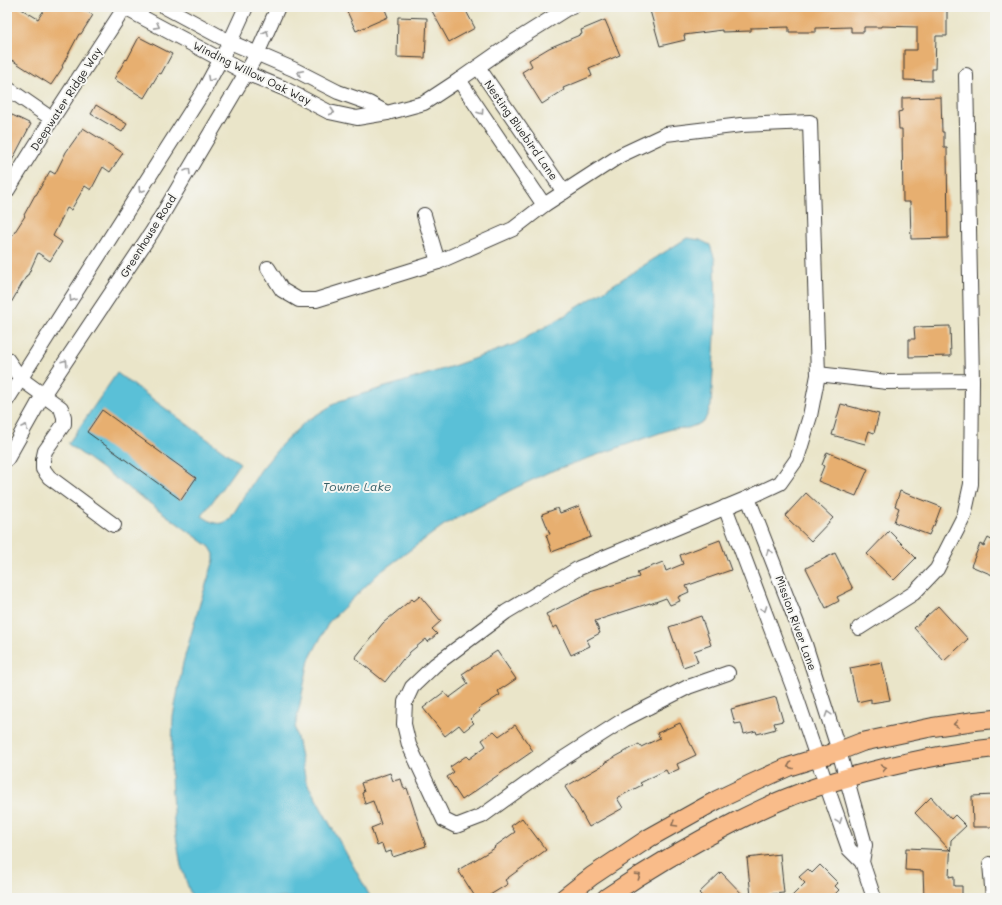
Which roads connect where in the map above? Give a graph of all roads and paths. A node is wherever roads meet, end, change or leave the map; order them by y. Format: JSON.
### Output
{"nodes":[{"id":1,"x":124,"y":7,"type":"edge"},
{"id":2,"x":165,"y":7,"type":"edge"},
{"id":3,"x":246,"y":7,"type":"edge"},
{"id":4,"x":278,"y":7,"type":"edge"},
{"id":5,"x":572,"y":7,"type":"edge"},
{"id":6,"x":230,"y":42,"type":"junction"},
{"id":7,"x":256,"y":54,"type":"junction"},
{"id":8,"x":221,"y":60,"type":"junction"},
{"id":9,"x":478,"y":67,"type":"junction"},
{"id":10,"x":246,"y":73,"type":"junction"},
{"id":11,"x":966,"y":75,"type":"dead end"},
{"id":12,"x":459,"y":80,"type":"junction"},
{"id":13,"x":7,"y":88,"type":"edge"},
{"id":14,"x":387,"y":113,"type":"junction"},
{"id":15,"x":52,"y":119,"type":"junction"},
{"id":16,"x":7,"y":191,"type":"edge"},
{"id":17,"x":564,"y":192,"type":"junction"},
{"id":18,"x":544,"y":205,"type":"junction"},
{"id":19,"x":424,"y":214,"type":"dead end"},
{"id":20,"x":438,"y":262,"type":"junction"},
{"id":21,"x":268,"y":268,"type":"dead end"},
{"id":22,"x":7,"y":359,"type":"edge"},
{"id":23,"x":818,"y":374,"type":"junction"},
{"id":24,"x":7,"y":376,"type":"edge"},
{"id":25,"x":21,"y":379,"type":"junction"},
{"id":26,"x":972,"y":380,"type":"junction"},
{"id":27,"x":43,"y":395,"type":"junction"},
{"id":28,"x":7,"y":400,"type":"edge"},
{"id":29,"x":7,"y":459,"type":"edge"},
{"id":30,"x":748,"y":498,"type":"junction"},
{"id":31,"x":726,"y":507,"type":"junction"},
{"id":32,"x":114,"y":525,"type":"dead end"},
{"id":33,"x":859,"y":628,"type":"dead end"},
{"id":34,"x":728,"y":673,"type":"dead end"},
{"id":35,"x":995,"y":719,"type":"edge"},
{"id":36,"x":995,"y":748,"type":"edge"},
{"id":37,"x":840,"y":751,"type":"junction"},
{"id":38,"x":817,"y":757,"type":"junction"},
{"id":39,"x":847,"y":778,"type":"junction"},
{"id":40,"x":826,"y":784,"type":"junction"},
{"id":41,"x":862,"y":862,"type":"junction"},
{"id":42,"x":990,"y":864,"type":"dead end"},
{"id":43,"x":564,"y":898,"type":"edge"},
{"id":44,"x":606,"y":898,"type":"edge"},
{"id":45,"x":874,"y":898,"type":"edge"},
{"id":46,"x":993,"y":898,"type":"edge"}],
"edges":[{"from":1,"to":8,"type":"street","name":"Winding Willow Oak Way","one_way":true},
{"from":1,"to":15,"type":"street","name":"Deepwater Ridge Way"},
{"from":2,"to":6,"type":"street","name":"Winding Willow Oak Way"},
{"from":3,"to":6,"type":"street"},
{"from":7,"to":4,"type":"street","name":"Greenhouse Road","one_way":true},
{"from":5,"to":9,"type":"street","name":"Winding Willow Oak Way"},
{"from":6,"to":7,"type":"street","name":"Winding Willow Oak Way"},
{"from":6,"to":8,"type":"street"},
{"from":7,"to":10,"type":"street","name":"Greenhouse Road"},
{"from":14,"to":7,"type":"street","name":"Winding Willow Oak Way","one_way":true},
{"from":8,"to":10,"type":"street","name":"Winding Willow Oak Way"},
{"from":8,"to":25,"type":"street","one_way":true},
{"from":9,"to":12,"type":"street","name":"Winding Willow Oak Way"},
{"from":9,"to":17,"type":"street","name":"Nesting Bluebird Lane"},
{"from":10,"to":14,"type":"street","name":"Winding Willow Oak Way","one_way":true},
{"from":27,"to":10,"type":"street","name":"Greenhouse Road","one_way":true},
{"from":11,"to":26,"type":"street"},
{"from":12,"to":14,"type":"street","name":"Winding Willow Oak Way"},
{"from":12,"to":18,"type":"street","name":"Nesting Bluebird Lane","one_way":true},
{"from":13,"to":15,"type":"street"},
{"from":15,"to":16,"type":"street","name":"Deepwater Ridge Way"},
{"from":17,"to":18,"type":"street"},
{"from":17,"to":23,"type":"street"},
{"from":18,"to":20,"type":"street"},
{"from":19,"to":20,"type":"street"},
{"from":20,"to":21,"type":"street"},
{"from":22,"to":25,"type":"street"},
{"from":23,"to":26,"type":"street"},
{"from":23,"to":30,"type":"street"},
{"from":24,"to":25,"type":"street"},
{"from":25,"to":27,"type":"street"},
{"from":25,"to":28,"type":"street"},
{"from":26,"to":33,"type":"street"},
{"from":29,"to":27,"type":"street","name":"Greenhouse Road","one_way":true},
{"from":27,"to":32,"type":"street"},
{"from":30,"to":31,"type":"street"},
{"from":37,"to":30,"type":"street","name":"Mission River Lane","one_way":true},
{"from":31,"to":34,"type":"street"},
{"from":31,"to":38,"type":"street","one_way":true},
{"from":35,"to":37,"type":"main road","one_way":true},
{"from":39,"to":36,"type":"main road","one_way":true},
{"from":37,"to":38,"type":"main road"},
{"from":37,"to":39,"type":"street","name":"Mission River Lane"},
{"from":38,"to":40,"type":"street"},
{"from":38,"to":43,"type":"main road","one_way":true},
{"from":39,"to":40,"type":"main road"},
{"from":39,"to":41,"type":"street","name":"Mission River Lane"},
{"from":40,"to":41,"type":"street","one_way":true},
{"from":44,"to":40,"type":"main road","one_way":true},
{"from":41,"to":45,"type":"street"},
{"from":42,"to":46,"type":"street"}]}
